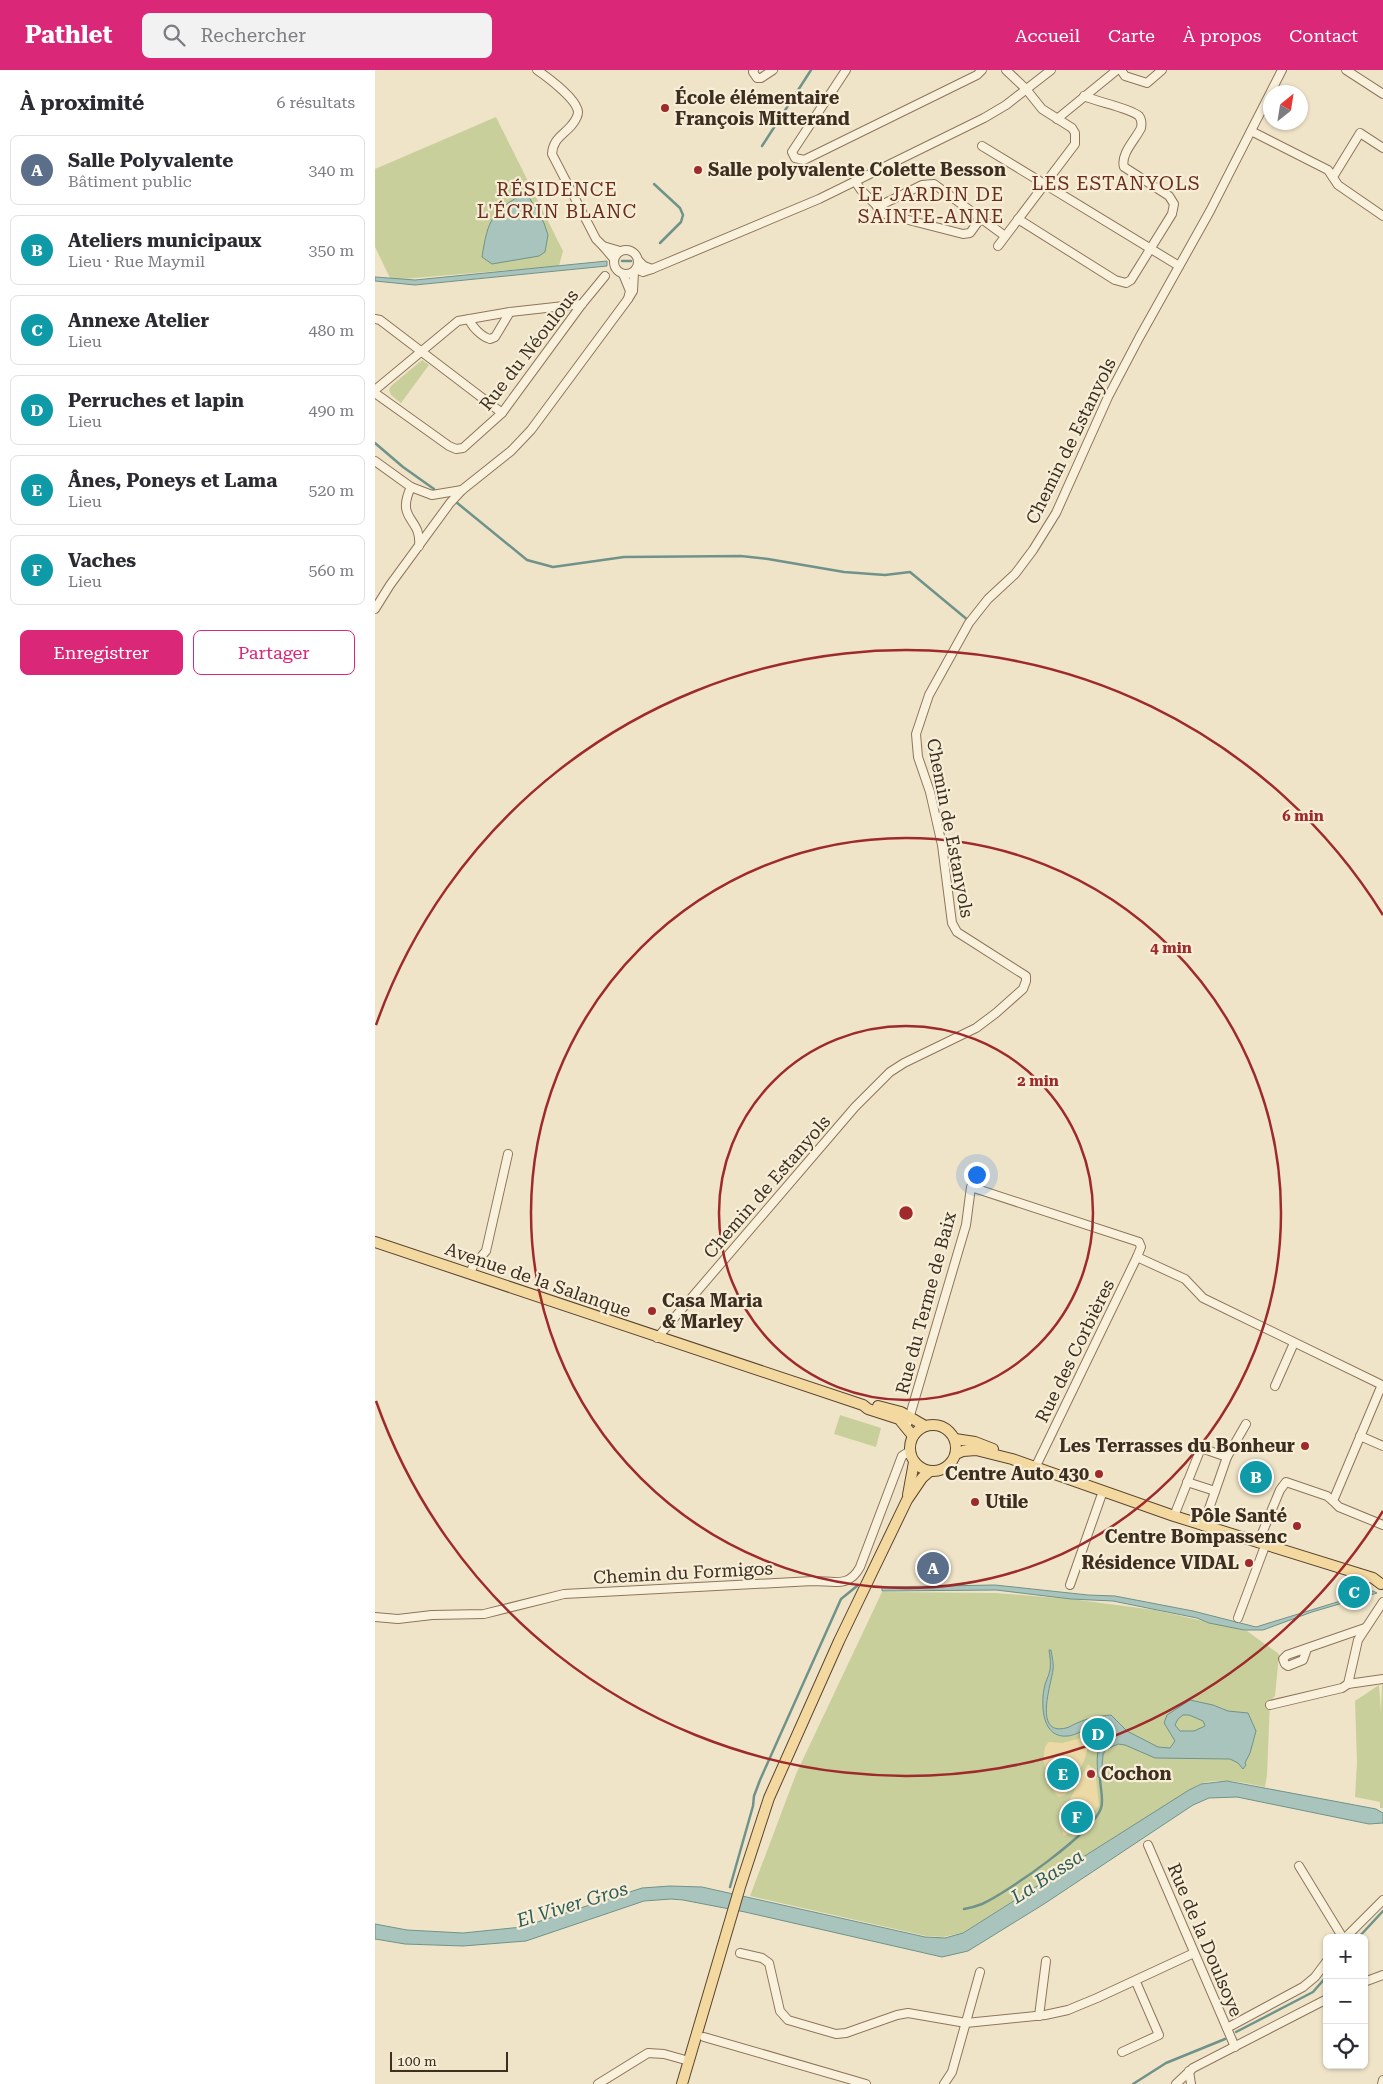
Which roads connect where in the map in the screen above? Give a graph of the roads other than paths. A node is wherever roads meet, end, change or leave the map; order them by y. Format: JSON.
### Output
{"nodes":[{"id":1,"x":537,"y":70,"type":"edge"},
{"id":2,"x":754,"y":70,"type":"edge"},
{"id":3,"x":773,"y":70,"type":"edge"},
{"id":4,"x":846,"y":70,"type":"edge"},
{"id":5,"x":982,"y":70,"type":"edge"},
{"id":6,"x":1006,"y":70,"type":"edge"},
{"id":7,"x":1051,"y":70,"type":"edge"},
{"id":8,"x":1119,"y":70,"type":"edge"},
{"id":9,"x":1162,"y":70,"type":"edge"},
{"id":10,"x":1282,"y":70,"type":"edge"},
{"id":11,"x":1346,"y":70,"type":"edge"},
{"id":12,"x":1027,"y":89,"type":"junction"},
{"id":13,"x":1383,"y":94,"type":"edge"},
{"id":14,"x":1084,"y":96,"type":"junction"},
{"id":15,"x":1057,"y":119,"type":"junction"},
{"id":16,"x":1251,"y":131,"type":"junction"},
{"id":17,"x":982,"y":146,"type":"dead end"},
{"id":18,"x":1383,"y":148,"type":"edge"},
{"id":19,"x":1333,"y":177,"type":"junction"},
{"id":20,"x":855,"y":181,"type":"junction"},
{"id":21,"x":1046,"y":183,"type":"junction"},
{"id":22,"x":877,"y":207,"type":"junction"},
{"id":23,"x":1383,"y":216,"type":"edge"},
{"id":24,"x":978,"y":217,"type":"junction"},
{"id":25,"x":1018,"y":219,"type":"junction"},
{"id":26,"x":1005,"y":236,"type":"junction"},
{"id":27,"x":603,"y":246,"type":"junction"},
{"id":28,"x":998,"y":246,"type":"dead end"},
{"id":29,"x":1151,"y":248,"type":"junction"},
{"id":30,"x":620,"y":251,"type":"junction"},
{"id":31,"x":639,"y":261,"type":"junction"},
{"id":32,"x":614,"y":262,"type":"junction"},
{"id":33,"x":1179,"y":266,"type":"junction"},
{"id":34,"x":652,"y":269,"type":"junction"},
{"id":35,"x":635,"y":271,"type":"junction"},
{"id":36,"x":621,"y":273,"type":"junction"},
{"id":37,"x":605,"y":276,"type":"junction"},
{"id":38,"x":628,"y":299,"type":"junction"},
{"id":39,"x":582,"y":304,"type":"junction"},
{"id":40,"x":569,"y":305,"type":"junction"},
{"id":41,"x":510,"y":312,"type":"junction"},
{"id":42,"x":375,"y":319,"type":"edge"},
{"id":43,"x":469,"y":319,"type":"junction"},
{"id":44,"x":572,"y":319,"type":"junction"},
{"id":45,"x":421,"y":352,"type":"junction"},
{"id":46,"x":375,"y":391,"type":"edge"},
{"id":47,"x":501,"y":413,"type":"junction"},
{"id":48,"x":375,"y":460,"type":"edge"},
{"id":49,"x":411,"y":487,"type":"junction"},
{"id":50,"x":462,"y":490,"type":"junction"},
{"id":51,"x":419,"y":547,"type":"junction"},
{"id":52,"x":375,"y":609,"type":"edge"},
{"id":53,"x":509,"y":1154,"type":"dead end"},
{"id":54,"x":375,"y":1242,"type":"edge"},
{"id":55,"x":1141,"y":1247,"type":"joint"},
{"id":56,"x":1137,"y":1257,"type":"junction"},
{"id":57,"x":470,"y":1274,"type":"junction"},
{"id":58,"x":657,"y":1338,"type":"junction"},
{"id":59,"x":1294,"y":1343,"type":"junction"},
{"id":60,"x":1275,"y":1386,"type":"dead end"},
{"id":61,"x":1382,"y":1386,"type":"edge"},
{"id":62,"x":909,"y":1421,"type":"junction"},
{"id":63,"x":1246,"y":1424,"type":"dead end"},
{"id":64,"x":925,"y":1426,"type":"junction"},
{"id":65,"x":913,"y":1436,"type":"junction"},
{"id":66,"x":1360,"y":1436,"type":"junction"},
{"id":67,"x":955,"y":1439,"type":"junction"},
{"id":68,"x":1383,"y":1446,"type":"edge"},
{"id":69,"x":910,"y":1451,"type":"junction"},
{"id":70,"x":956,"y":1454,"type":"junction"},
{"id":71,"x":1227,"y":1457,"type":"junction"},
{"id":72,"x":1012,"y":1459,"type":"junction"},
{"id":73,"x":915,"y":1462,"type":"junction"},
{"id":74,"x":1035,"y":1468,"type":"junction"},
{"id":75,"x":931,"y":1471,"type":"junction"},
{"id":76,"x":1187,"y":1482,"type":"junction"},
{"id":77,"x":1103,"y":1490,"type":"junction"},
{"id":78,"x":1215,"y":1491,"type":"junction"},
{"id":79,"x":907,"y":1500,"type":"junction"},
{"id":80,"x":1333,"y":1501,"type":"junction"},
{"id":81,"x":1174,"y":1516,"type":"junction"},
{"id":82,"x":1383,"y":1525,"type":"edge"},
{"id":83,"x":1203,"y":1526,"type":"junction"},
{"id":84,"x":1261,"y":1544,"type":"junction"},
{"id":85,"x":1383,"y":1582,"type":"edge"},
{"id":86,"x":1070,"y":1585,"type":"dead end"},
{"id":87,"x":1383,"y":1602,"type":"edge"},
{"id":88,"x":375,"y":1617,"type":"edge"},
{"id":89,"x":1238,"y":1618,"type":"dead end"},
{"id":90,"x":1365,"y":1628,"type":"junction"},
{"id":91,"x":1307,"y":1649,"type":"dead end"},
{"id":92,"x":1383,"y":1679,"type":"edge"},
{"id":93,"x":1347,"y":1684,"type":"junction"},
{"id":94,"x":1270,"y":1705,"type":"dead end"},
{"id":95,"x":1148,"y":1845,"type":"dead end"},
{"id":96,"x":1299,"y":1866,"type":"dead end"},
{"id":97,"x":1383,"y":1900,"type":"edge"},
{"id":98,"x":1342,"y":1934,"type":"edge"},
{"id":99,"x":1348,"y":1934,"type":"edge"},
{"id":100,"x":740,"y":1953,"type":"dead end"},
{"id":101,"x":1194,"y":1953,"type":"junction"},
{"id":102,"x":1046,"y":1961,"type":"dead end"},
{"id":103,"x":1323,"y":1966,"type":"edge"},
{"id":104,"x":980,"y":1972,"type":"dead end"},
{"id":105,"x":1383,"y":1975,"type":"edge"},
{"id":106,"x":1368,"y":1981,"type":"edge"},
{"id":107,"x":1136,"y":1982,"type":"junction"},
{"id":108,"x":1323,"y":2001,"type":"edge"},
{"id":109,"x":1039,"y":2016,"type":"junction"},
{"id":110,"x":966,"y":2023,"type":"junction"},
{"id":111,"x":1227,"y":2028,"type":"junction"},
{"id":112,"x":705,"y":2037,"type":"dead end"},
{"id":113,"x":1235,"y":2047,"type":"junction"},
{"id":114,"x":1122,"y":2052,"type":"dead end"},
{"id":115,"x":689,"y":2062,"type":"junction"},
{"id":116,"x":1189,"y":2071,"type":"junction"},
{"id":117,"x":1383,"y":2080,"type":"edge"},
{"id":118,"x":598,"y":2084,"type":"edge"},
{"id":119,"x":682,"y":2084,"type":"edge"},
{"id":120,"x":866,"y":2084,"type":"edge"},
{"id":121,"x":944,"y":2084,"type":"edge"},
{"id":122,"x":1176,"y":2084,"type":"edge"},
{"id":123,"x":1191,"y":2084,"type":"edge"},
{"id":124,"x":1382,"y":2084,"type":"edge"}],
"edges":[{"from":1,"to":27,"type":"street"},
{"from":2,"to":3,"type":"street"},
{"from":4,"to":5,"type":"street"},
{"from":6,"to":12,"type":"street"},
{"from":7,"to":12,"type":"street"},
{"from":8,"to":9,"type":"street"},
{"from":8,"to":14,"type":"street"},
{"from":10,"to":16,"type":"street","name":"Chemin de Estanyols"},
{"from":11,"to":13,"type":"street"},
{"from":12,"to":15,"type":"street"},
{"from":12,"to":20,"type":"street"},
{"from":14,"to":15,"type":"street"},
{"from":14,"to":29,"type":"street"},
{"from":15,"to":21,"type":"street"},
{"from":16,"to":19,"type":"street"},
{"from":16,"to":33,"type":"street","name":"Chemin de Estanyols"},
{"from":17,"to":21,"type":"street"},
{"from":18,"to":19,"type":"street"},
{"from":19,"to":23,"type":"street"},
{"from":20,"to":22,"type":"street"},
{"from":20,"to":34,"type":"street"},
{"from":21,"to":25,"type":"street"},
{"from":21,"to":29,"type":"street"},
{"from":22,"to":24,"type":"street"},
{"from":22,"to":24,"type":"street"},
{"from":24,"to":26,"type":"street"},
{"from":25,"to":26,"type":"street"},
{"from":25,"to":29,"type":"street"},
{"from":26,"to":28,"type":"street"},
{"from":27,"to":30,"type":"street"},
{"from":27,"to":32,"type":"street"},
{"from":29,"to":33,"type":"street"},
{"from":30,"to":31,"type":"street"},
{"from":30,"to":32,"type":"street"},
{"from":31,"to":34,"type":"street"},
{"from":31,"to":35,"type":"street"},
{"from":32,"to":36,"type":"street"},
{"from":32,"to":37,"type":"street","name":"Rue du Néoulous"},
{"from":33,"to":58,"type":"street","name":"Chemin de Estanyols"},
{"from":34,"to":35,"type":"street"},
{"from":35,"to":36,"type":"street"},
{"from":35,"to":38,"type":"street"},
{"from":36,"to":37,"type":"street"},
{"from":36,"to":38,"type":"street"},
{"from":37,"to":39,"type":"street","name":"Rue du Néoulous"},
{"from":38,"to":50,"type":"street"},
{"from":39,"to":40,"type":"street"},
{"from":39,"to":44,"type":"street","name":"Rue du Néoulous"},
{"from":40,"to":41,"type":"street"},
{"from":40,"to":44,"type":"street"},
{"from":41,"to":43,"type":"street"},
{"from":41,"to":43,"type":"street"},
{"from":42,"to":45,"type":"street"},
{"from":43,"to":45,"type":"street"},
{"from":44,"to":47,"type":"street","name":"Rue du Néoulous"},
{"from":45,"to":46,"type":"street"},
{"from":45,"to":47,"type":"street"},
{"from":46,"to":47,"type":"street","name":"Rue du Néoulous"},
{"from":48,"to":49,"type":"street"},
{"from":49,"to":50,"type":"street"},
{"from":49,"to":51,"type":"street"},
{"from":50,"to":51,"type":"street"},
{"from":51,"to":52,"type":"street"},
{"from":53,"to":57,"type":"street"},
{"from":54,"to":57,"type":"main road","name":"Avenue de la Salanque"},
{"from":55,"to":56,"type":"street","name":"Rue des Corbières"},
{"from":55,"to":62,"type":"street","name":"Rue du Terme de Baix"},
{"from":56,"to":59,"type":"street"},
{"from":56,"to":74,"type":"street","name":"Rue des Corbières"},
{"from":57,"to":58,"type":"main road","name":"Avenue de la Salanque"},
{"from":58,"to":62,"type":"main road","name":"Avenue de la Salanque"},
{"from":59,"to":60,"type":"street"},
{"from":59,"to":61,"type":"street"},
{"from":61,"to":66,"type":"street"},
{"from":62,"to":64,"type":"main road","name":"Avenue de la Salanque"},
{"from":62,"to":65,"type":"main road"},
{"from":63,"to":71,"type":"street"},
{"from":64,"to":65,"type":"main road"},
{"from":64,"to":67,"type":"main road"},
{"from":65,"to":69,"type":"main road"},
{"from":66,"to":68,"type":"street"},
{"from":66,"to":80,"type":"street"},
{"from":67,"to":70,"type":"main road"},
{"from":67,"to":72,"type":"main road"},
{"from":69,"to":73,"type":"main road"},
{"from":69,"to":88,"type":"street","name":"Chemin du Formigos"},
{"from":70,"to":72,"type":"main road"},
{"from":70,"to":75,"type":"main road"},
{"from":71,"to":76,"type":"street"},
{"from":71,"to":78,"type":"street"},
{"from":72,"to":74,"type":"main road"},
{"from":73,"to":75,"type":"main road"},
{"from":73,"to":79,"type":"main road"},
{"from":74,"to":77,"type":"main road"},
{"from":75,"to":79,"type":"main road"},
{"from":76,"to":78,"type":"street"},
{"from":76,"to":81,"type":"street"},
{"from":77,"to":81,"type":"main road"},
{"from":77,"to":86,"type":"street"},
{"from":78,"to":83,"type":"street"},
{"from":79,"to":115,"type":"main road"},
{"from":80,"to":82,"type":"street"},
{"from":80,"to":84,"type":"street"},
{"from":81,"to":83,"type":"main road"},
{"from":83,"to":84,"type":"main road"},
{"from":84,"to":85,"type":"main road"},
{"from":84,"to":89,"type":"street"},
{"from":87,"to":90,"type":"street"},
{"from":90,"to":91,"type":"street"},
{"from":90,"to":93,"type":"street"},
{"from":92,"to":93,"type":"street"},
{"from":93,"to":94,"type":"street"},
{"from":95,"to":101,"type":"street","name":"Rue de la Doulsoye"},
{"from":96,"to":98,"type":"street"},
{"from":97,"to":99,"type":"street"},
{"from":100,"to":110,"type":"street"},
{"from":101,"to":107,"type":"street"},
{"from":101,"to":111,"type":"street","name":"Rue de la Doulsoye"},
{"from":102,"to":109,"type":"street"},
{"from":103,"to":111,"type":"street"},
{"from":104,"to":110,"type":"street"},
{"from":105,"to":106,"type":"street"},
{"from":107,"to":109,"type":"street"},
{"from":107,"to":114,"type":"street"},
{"from":108,"to":113,"type":"street"},
{"from":109,"to":110,"type":"street"},
{"from":110,"to":121,"type":"street"},
{"from":111,"to":113,"type":"street","name":"Rue de la Doulsoye"},
{"from":112,"to":120,"type":"street"},
{"from":113,"to":116,"type":"street"},
{"from":115,"to":118,"type":"street"},
{"from":115,"to":119,"type":"main road"},
{"from":116,"to":122,"type":"street"},
{"from":116,"to":123,"type":"street"},
{"from":117,"to":124,"type":"street"}]}
